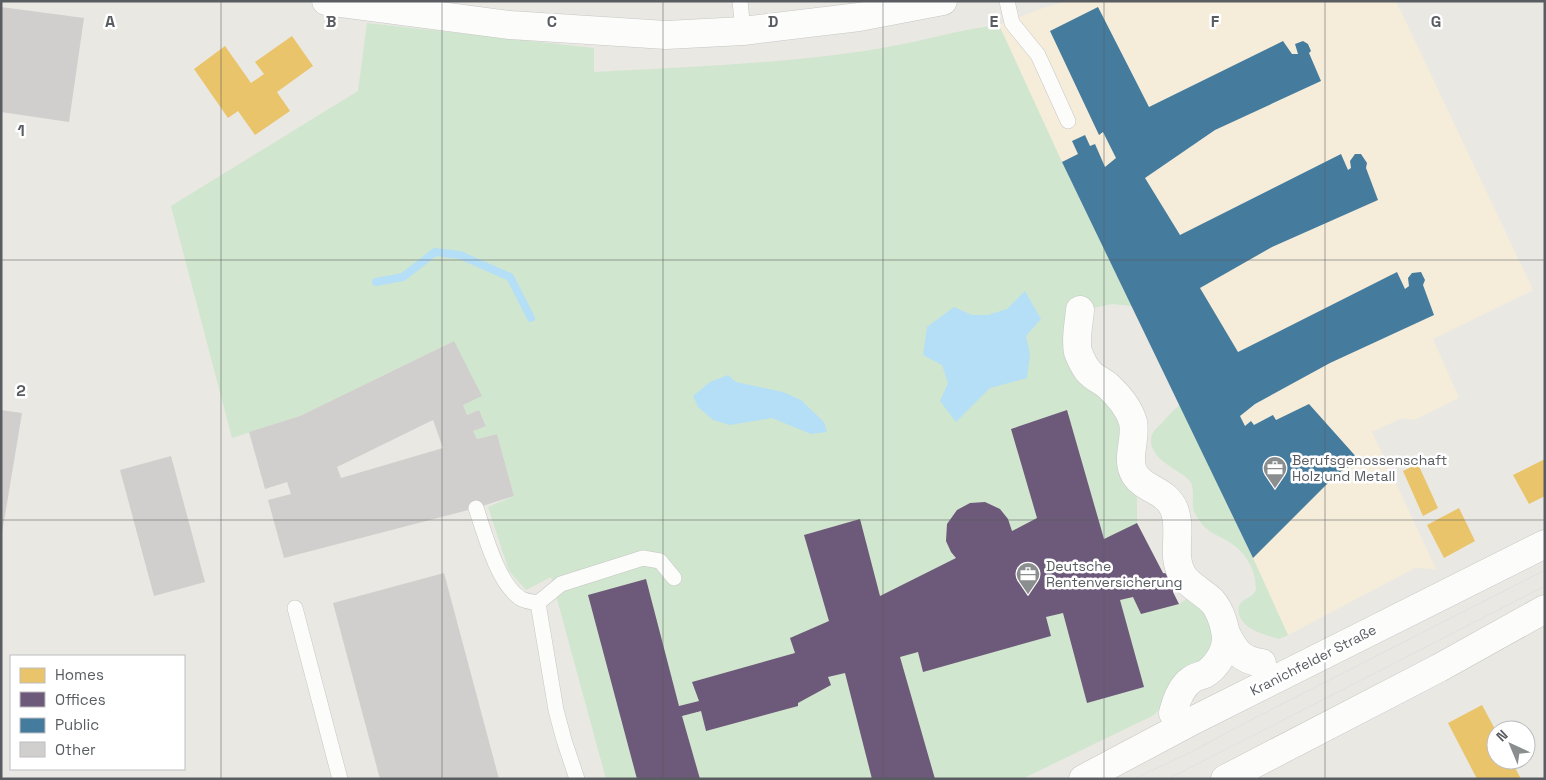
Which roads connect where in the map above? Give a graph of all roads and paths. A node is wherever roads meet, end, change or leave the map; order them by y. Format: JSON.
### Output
{"nodes":[{"id":1,"x":326,"y":1,"type":"edge"},
{"id":2,"x":740,"y":1,"type":"edge"},
{"id":3,"x":943,"y":1,"type":"edge"},
{"id":4,"x":1006,"y":1,"type":"edge"},
{"id":5,"x":743,"y":30,"type":"junction"},
{"id":6,"x":1068,"y":121,"type":"dead end"},
{"id":7,"x":1080,"y":310,"type":"dead end"},
{"id":8,"x":476,"y":508,"type":"dead end"},
{"id":9,"x":1545,"y":544,"type":"edge"},
{"id":10,"x":674,"y":578,"type":"dead end"},
{"id":11,"x":538,"y":603,"type":"junction"},
{"id":12,"x":295,"y":608,"type":"dead end"},
{"id":13,"x":1545,"y":609,"type":"edge"},
{"id":14,"x":1225,"y":631,"type":"junction"},
{"id":15,"x":1262,"y":663,"type":"dead end"},
{"id":16,"x":1173,"y":713,"type":"dead end"},
{"id":17,"x":340,"y":779,"type":"edge"},
{"id":18,"x":577,"y":779,"type":"edge"},
{"id":19,"x":1083,"y":779,"type":"edge"},
{"id":20,"x":1225,"y":779,"type":"edge"}],
"edges":[{"from":1,"to":5,"type":"street"},
{"from":2,"to":5,"type":"lane"},
{"from":3,"to":5,"type":"street"},
{"from":4,"to":6,"type":"lane"},
{"from":7,"to":14,"type":"street"},
{"from":8,"to":11,"type":"lane"},
{"from":9,"to":19,"type":"street","name":"Kranichfelder Straße"},
{"from":10,"to":11,"type":"lane"},
{"from":11,"to":18,"type":"lane"},
{"from":12,"to":17,"type":"lane"},
{"from":13,"to":20,"type":"street"},
{"from":14,"to":15,"type":"street"},
{"from":14,"to":16,"type":"street"}]}
